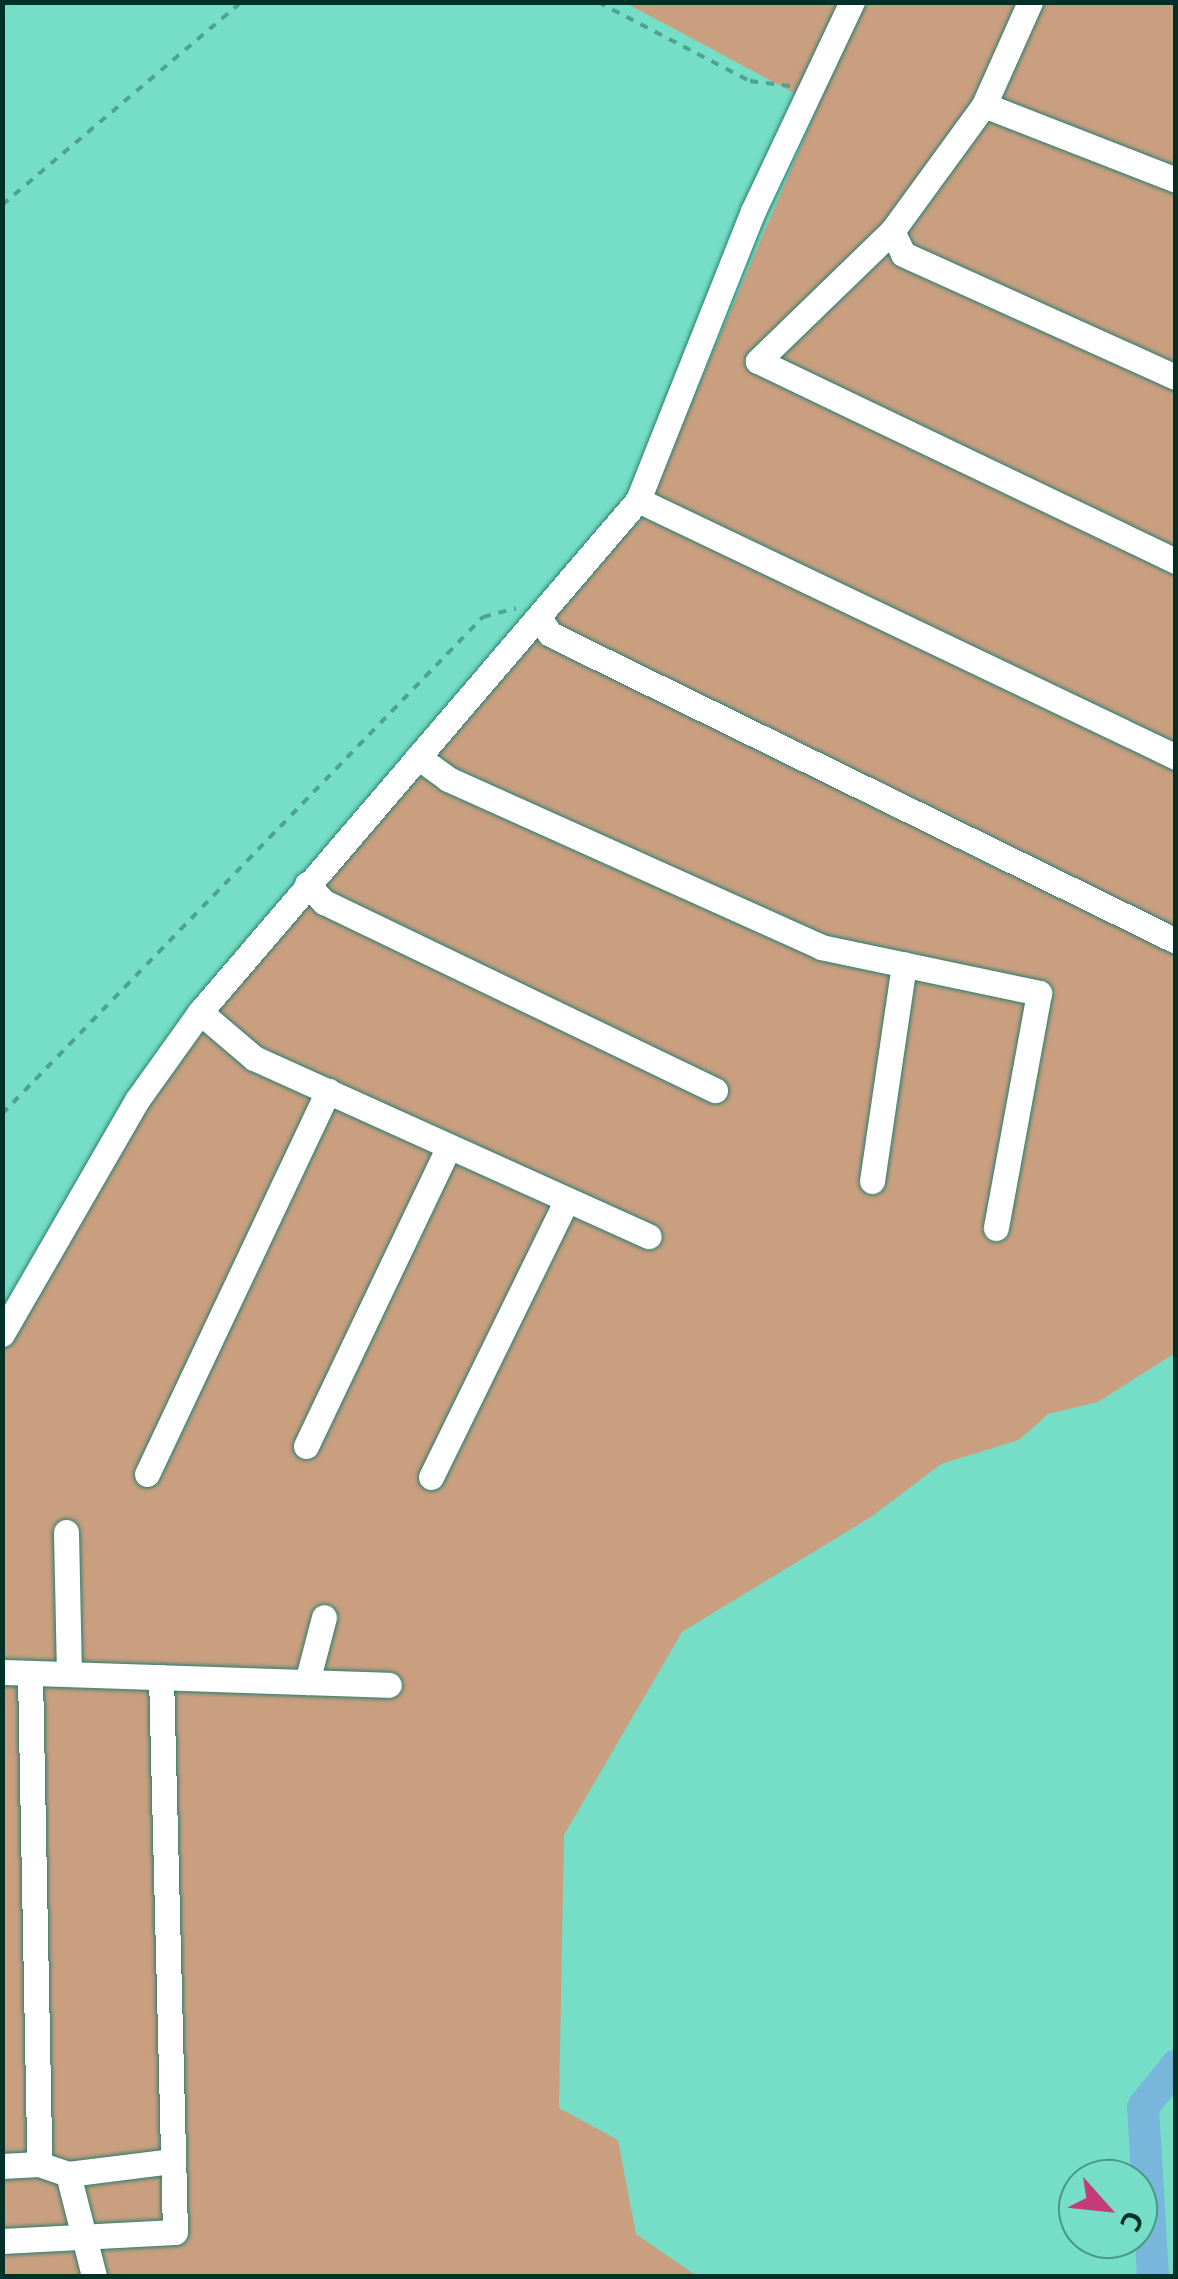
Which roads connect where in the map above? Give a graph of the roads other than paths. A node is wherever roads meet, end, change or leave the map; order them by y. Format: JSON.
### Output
{"nodes":[{"id":1,"x":852,"y":2,"type":"edge"},
{"id":2,"x":1030,"y":2,"type":"edge"},
{"id":3,"x":984,"y":105,"type":"junction"},
{"id":4,"x":1176,"y":180,"type":"edge"},
{"id":5,"x":892,"y":230,"type":"junction"},
{"id":6,"x":1176,"y":377,"type":"edge"},
{"id":7,"x":638,"y":500,"type":"junction"},
{"id":8,"x":1176,"y":561,"type":"edge"},
{"id":9,"x":530,"y":612,"type":"junction"},
{"id":10,"x":418,"y":756,"type":"junction"},
{"id":11,"x":1176,"y":757,"type":"edge"},
{"id":12,"x":308,"y":884,"type":"junction"},
{"id":13,"x":1176,"y":940,"type":"edge"},
{"id":14,"x":904,"y":964,"type":"junction"},
{"id":15,"x":200,"y":1012,"type":"junction"},
{"id":16,"x":715,"y":1090,"type":"dead end"},
{"id":17,"x":328,"y":1091,"type":"junction"},
{"id":18,"x":450,"y":1146,"type":"junction"},
{"id":19,"x":872,"y":1181,"type":"dead end"},
{"id":20,"x":567,"y":1199,"type":"junction"},
{"id":21,"x":996,"y":1228,"type":"dead end"},
{"id":22,"x":649,"y":1236,"type":"dead end"},
{"id":23,"x":2,"y":1334,"type":"edge"},
{"id":24,"x":306,"y":1446,"type":"dead end"},
{"id":25,"x":147,"y":1474,"type":"dead end"},
{"id":26,"x":431,"y":1477,"type":"dead end"},
{"id":27,"x":66,"y":1532,"type":"dead end"},
{"id":28,"x":324,"y":1617,"type":"dead end"},
{"id":29,"x":2,"y":1672,"type":"edge"},
{"id":30,"x":30,"y":1672,"type":"junction"},
{"id":31,"x":69,"y":1674,"type":"junction"},
{"id":32,"x":161,"y":1677,"type":"junction"},
{"id":33,"x":307,"y":1682,"type":"junction"},
{"id":34,"x":389,"y":1685,"type":"dead end"},
{"id":35,"x":173,"y":2160,"type":"junction"},
{"id":36,"x":39,"y":2164,"type":"junction"},
{"id":37,"x":2,"y":2166,"type":"edge"},
{"id":38,"x":68,"y":2174,"type":"junction"},
{"id":39,"x":86,"y":2237,"type":"junction"},
{"id":40,"x":2,"y":2242,"type":"edge"},
{"id":41,"x":94,"y":2276,"type":"edge"}],
"edges":[{"from":1,"to":7,"type":"street"},
{"from":2,"to":3,"type":"street"},
{"from":3,"to":4,"type":"street"},
{"from":3,"to":5,"type":"street"},
{"from":5,"to":6,"type":"street"},
{"from":5,"to":8,"type":"street"},
{"from":7,"to":9,"type":"street"},
{"from":7,"to":11,"type":"street"},
{"from":9,"to":10,"type":"street"},
{"from":9,"to":13,"type":"street"},
{"from":10,"to":12,"type":"street"},
{"from":10,"to":14,"type":"street"},
{"from":12,"to":15,"type":"street"},
{"from":12,"to":16,"type":"street"},
{"from":14,"to":19,"type":"street"},
{"from":14,"to":21,"type":"street"},
{"from":15,"to":17,"type":"street"},
{"from":15,"to":23,"type":"street"},
{"from":17,"to":18,"type":"street"},
{"from":17,"to":25,"type":"street"},
{"from":18,"to":20,"type":"street"},
{"from":18,"to":24,"type":"street"},
{"from":20,"to":22,"type":"street"},
{"from":20,"to":26,"type":"street"},
{"from":27,"to":31,"type":"street"},
{"from":28,"to":33,"type":"street"},
{"from":29,"to":30,"type":"street"},
{"from":30,"to":31,"type":"street"},
{"from":30,"to":36,"type":"street"},
{"from":31,"to":32,"type":"street"},
{"from":32,"to":33,"type":"street"},
{"from":32,"to":35,"type":"street"},
{"from":33,"to":34,"type":"street"},
{"from":35,"to":38,"type":"street"},
{"from":35,"to":39,"type":"street"},
{"from":36,"to":37,"type":"street"},
{"from":36,"to":38,"type":"street"},
{"from":38,"to":39,"type":"street"},
{"from":39,"to":40,"type":"street"},
{"from":39,"to":41,"type":"street"}]}
